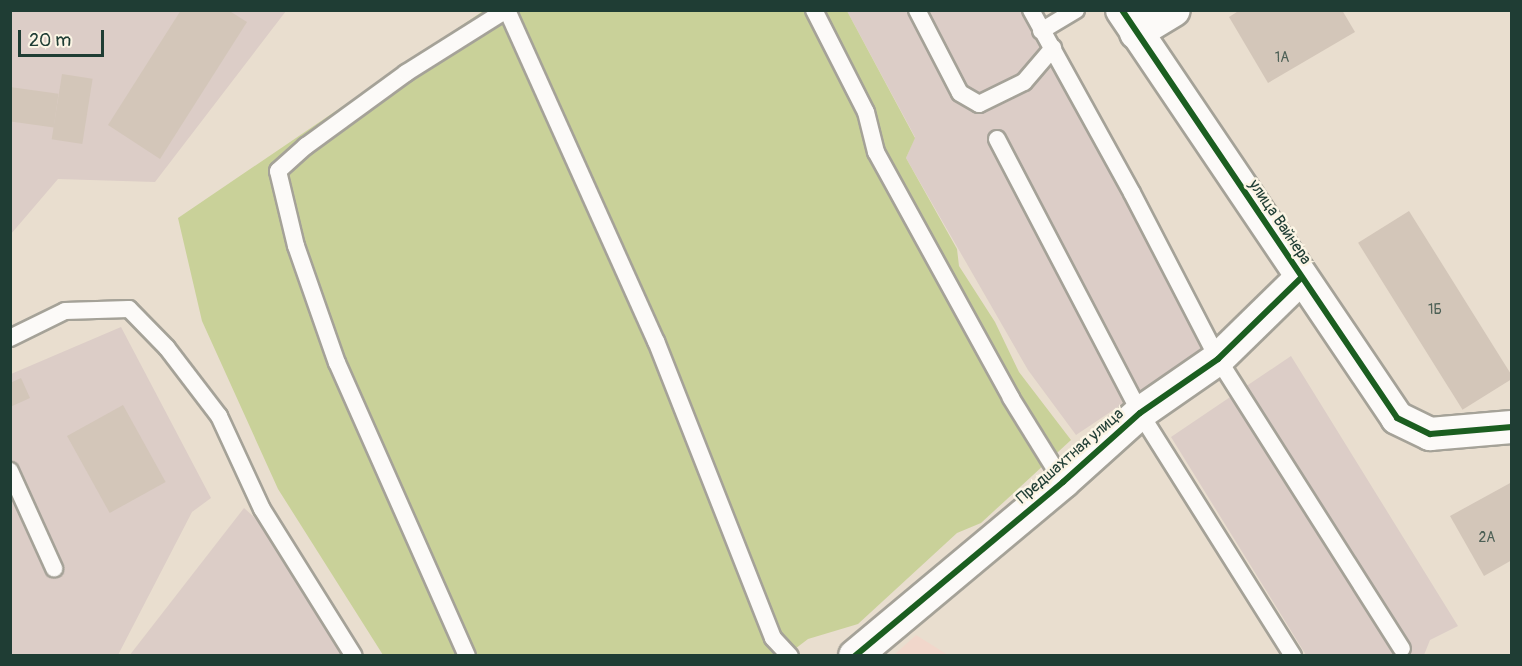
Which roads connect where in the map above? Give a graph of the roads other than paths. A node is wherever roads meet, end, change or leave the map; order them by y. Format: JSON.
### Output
{"nodes":[{"id":1,"x":507,"y":10,"type":"edge"},
{"id":2,"x":814,"y":10,"type":"edge"},
{"id":3,"x":917,"y":10,"type":"edge"},
{"id":4,"x":1031,"y":10,"type":"edge"},
{"id":5,"x":1076,"y":10,"type":"edge"},
{"id":6,"x":1174,"y":10,"type":"edge"},
{"id":7,"x":1129,"y":22,"type":"edge"},
{"id":8,"x":1041,"y":31,"type":"junction"},
{"id":9,"x":1053,"y":48,"type":"junction"},
{"id":10,"x":997,"y":139,"type":"dead end"},
{"id":11,"x":1301,"y":278,"type":"junction"},
{"id":12,"x":10,"y":338,"type":"edge"},
{"id":13,"x":1218,"y":359,"type":"junction"},
{"id":14,"x":1140,"y":413,"type":"junction"},
{"id":15,"x":1512,"y":427,"type":"edge"},
{"id":16,"x":10,"y":471,"type":"edge"},
{"id":17,"x":1063,"y":482,"type":"junction"},
{"id":18,"x":54,"y":568,"type":"dead end"},
{"id":19,"x":1402,"y":649,"type":"dead end"},
{"id":20,"x":354,"y":656,"type":"edge"},
{"id":21,"x":467,"y":656,"type":"edge"},
{"id":22,"x":790,"y":656,"type":"edge"},
{"id":23,"x":855,"y":656,"type":"edge"},
{"id":24,"x":1293,"y":656,"type":"edge"}],
"edges":[{"from":1,"to":21,"type":"lane"},
{"from":1,"to":22,"type":"lane"},
{"from":2,"to":17,"type":"lane"},
{"from":3,"to":9,"type":"lane"},
{"from":4,"to":8,"type":"lane"},
{"from":5,"to":8,"type":"lane"},
{"from":6,"to":7,"type":"street"},
{"from":7,"to":11,"type":"street","name":"улица Вайнера"},
{"from":8,"to":9,"type":"lane"},
{"from":9,"to":13,"type":"lane"},
{"from":10,"to":14,"type":"lane"},
{"from":11,"to":13,"type":"street","name":"Предшахтная улица"},
{"from":11,"to":15,"type":"street","name":"улица Вайнера"},
{"from":12,"to":20,"type":"lane"},
{"from":13,"to":14,"type":"street","name":"Предшахтная улица"},
{"from":13,"to":19,"type":"lane"},
{"from":14,"to":17,"type":"street","name":"Предшахтная улица"},
{"from":14,"to":24,"type":"lane"},
{"from":16,"to":18,"type":"lane"},
{"from":17,"to":23,"type":"street","name":"Предшахтная улица"}]}
